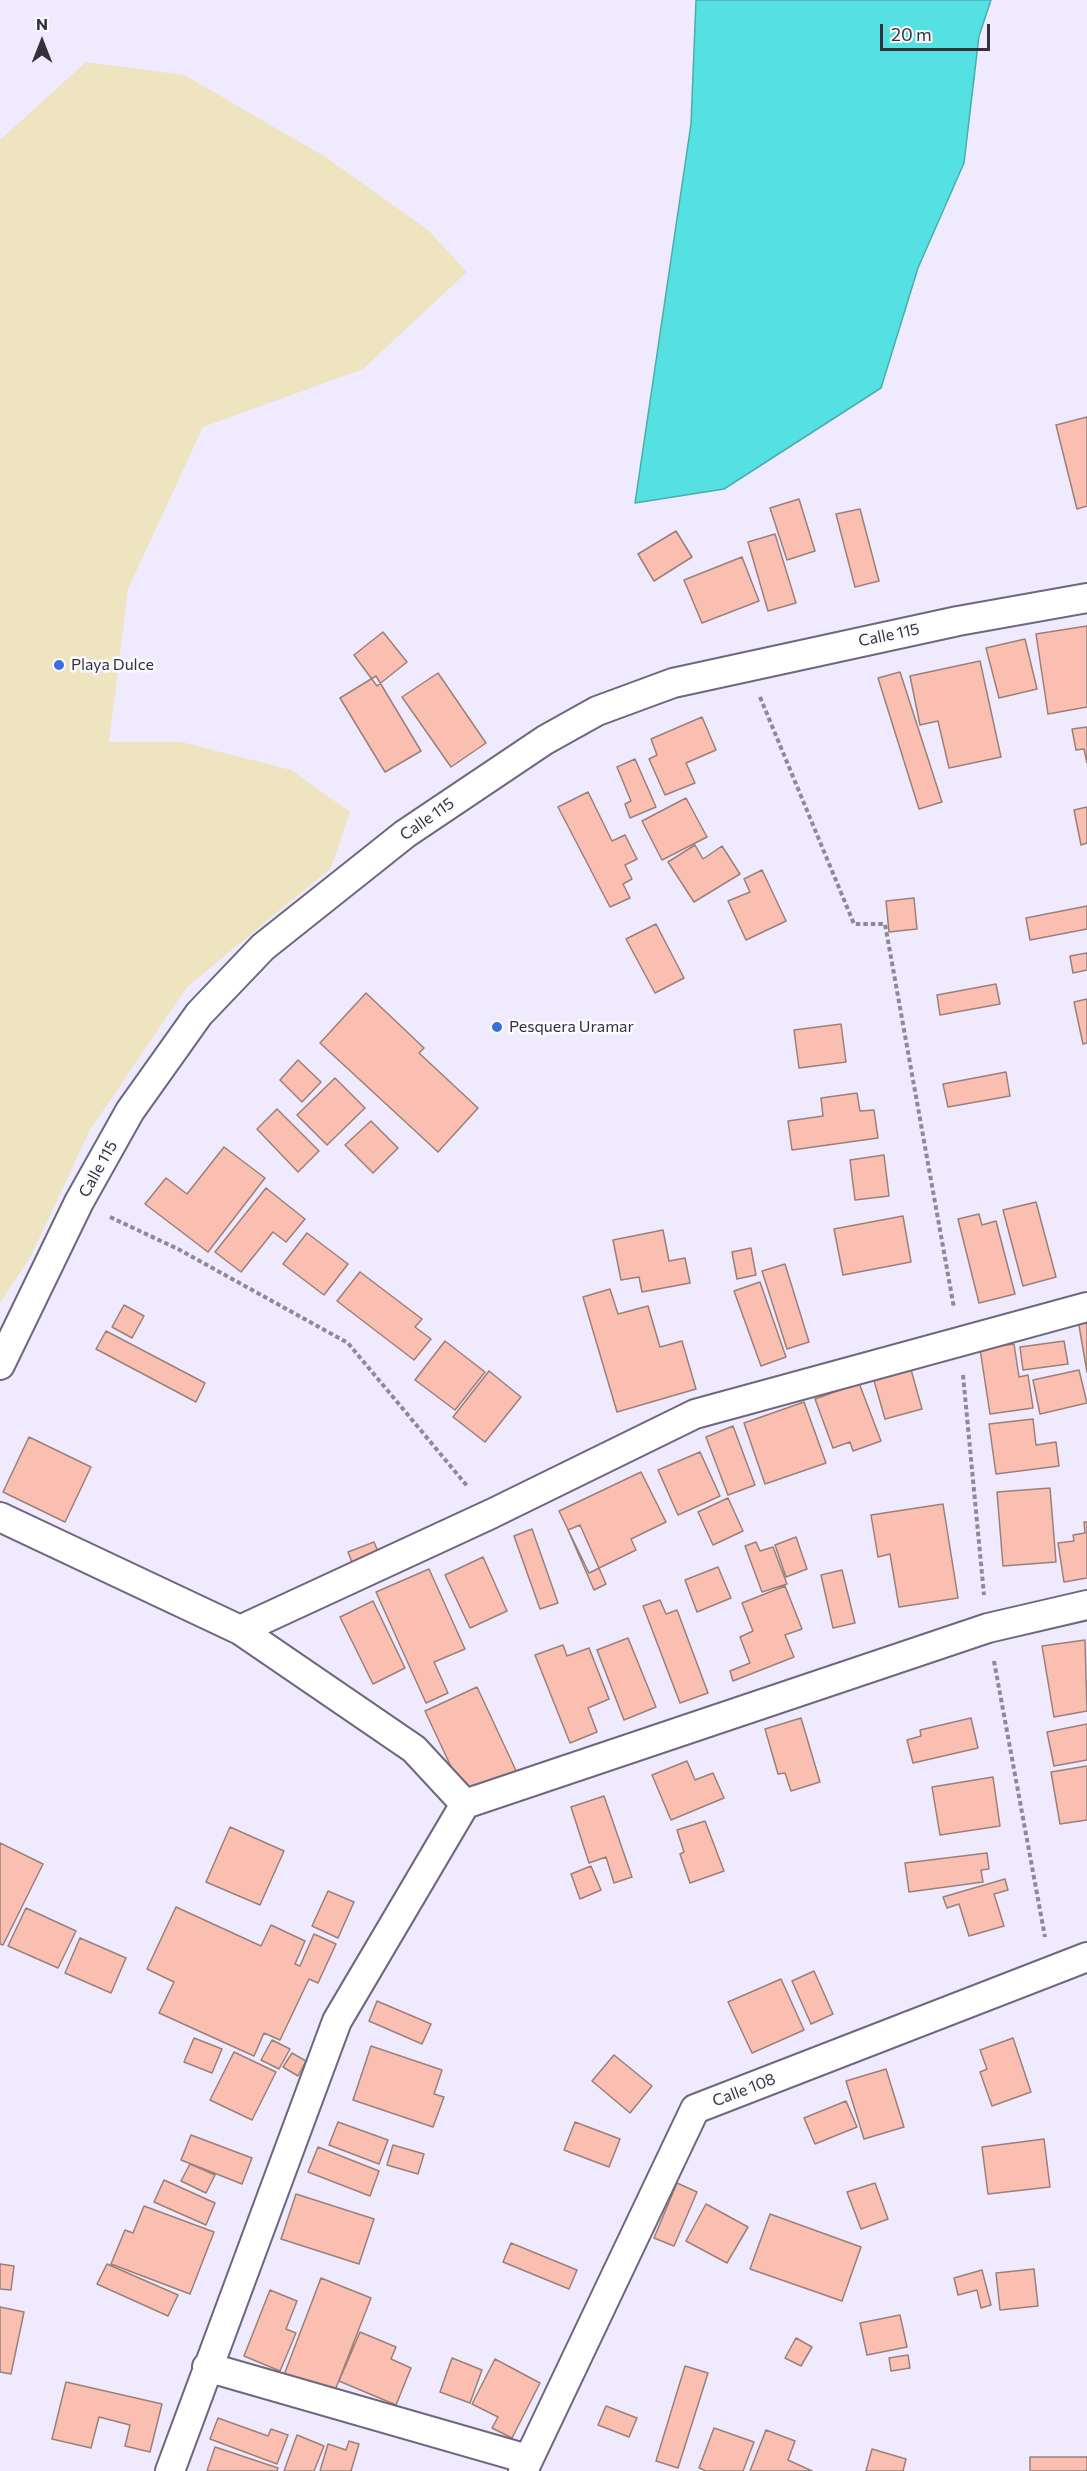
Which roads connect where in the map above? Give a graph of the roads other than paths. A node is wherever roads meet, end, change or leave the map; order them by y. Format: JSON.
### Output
{"nodes":[{"id":1,"x":1087,"y":598,"type":"edge"},
{"id":2,"x":1087,"y":1307,"type":"edge"},
{"id":3,"x":0,"y":1365,"type":"edge"},
{"id":4,"x":0,"y":1517,"type":"edge"},
{"id":5,"x":1087,"y":1605,"type":"edge"},
{"id":6,"x":240,"y":1630,"type":"junction"},
{"id":7,"x":465,"y":1804,"type":"junction"},
{"id":8,"x":1087,"y":1957,"type":"edge"},
{"id":9,"x":207,"y":2367,"type":"junction"},
{"id":10,"x":525,"y":2465,"type":"edge"},
{"id":11,"x":170,"y":2471,"type":"edge"}],
"edges":[{"from":1,"to":3,"type":"street","name":"Calle 115"},
{"from":2,"to":6,"type":"street"},
{"from":4,"to":6,"type":"street"},
{"from":5,"to":7,"type":"street"},
{"from":6,"to":7,"type":"street"},
{"from":7,"to":9,"type":"street"},
{"from":8,"to":10,"type":"street","name":"Calle 108"},
{"from":9,"to":10,"type":"street"},
{"from":9,"to":11,"type":"street"}]}
